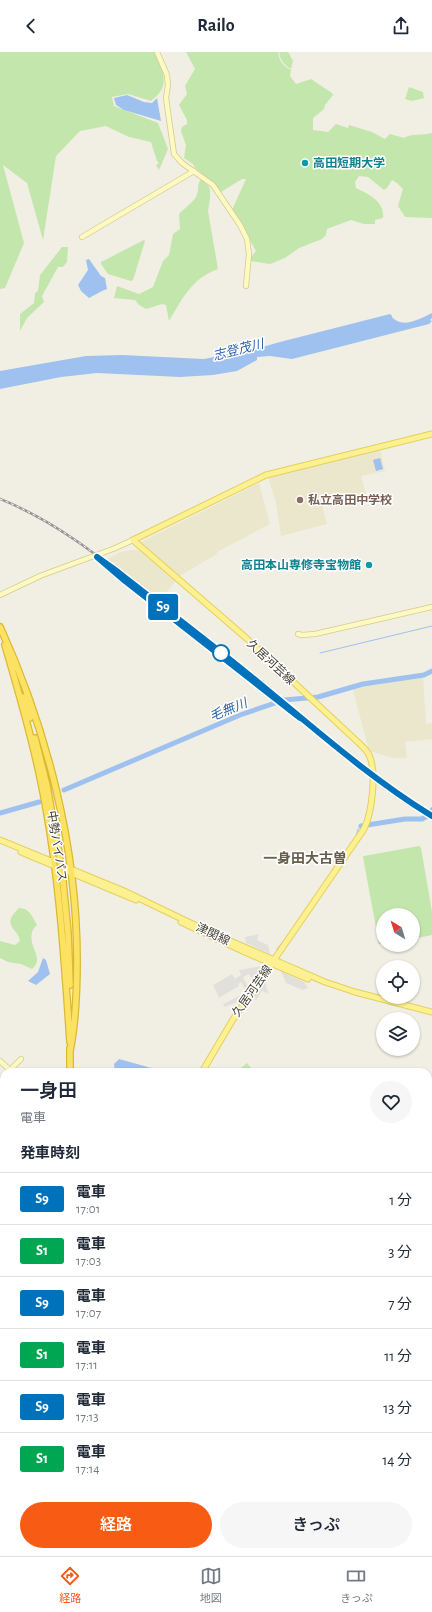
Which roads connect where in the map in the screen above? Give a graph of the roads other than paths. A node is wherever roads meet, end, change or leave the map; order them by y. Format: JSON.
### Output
{"nodes":[{"id":1,"x":157,"y":52,"type":"edge"},
{"id":2,"x":194,"y":171,"type":"junction"},
{"id":3,"x":82,"y":237,"type":"dead end"},
{"id":4,"x":246,"y":286,"type":"dead end"},
{"id":5,"x":432,"y":434,"type":"edge"},
{"id":6,"x":133,"y":540,"type":"junction"},
{"id":7,"x":0,"y":595,"type":"edge"},
{"id":8,"x":432,"y":607,"type":"edge"},
{"id":9,"x":0,"y":627,"type":"edge"},
{"id":10,"x":298,"y":634,"type":"dead end"},
{"id":11,"x":0,"y":840,"type":"edge"},
{"id":12,"x":0,"y":844,"type":"edge"},
{"id":13,"x":54,"y":864,"type":"junction"},
{"id":14,"x":72,"y":871,"type":"junction"},
{"id":15,"x":272,"y":962,"type":"junction"},
{"id":16,"x":432,"y":1014,"type":"edge"},
{"id":17,"x":70,"y":1051,"type":"junction"},
{"id":18,"x":21,"y":1059,"type":"dead end"},
{"id":19,"x":13,"y":1068,"type":"edge"},
{"id":20,"x":70,"y":1068,"type":"edge"},
{"id":21,"x":204,"y":1068,"type":"edge"}],
"edges":[{"from":1,"to":2,"type":"street"},
{"from":2,"to":3,"type":"street"},
{"from":2,"to":4,"type":"street"},
{"from":5,"to":6,"type":"main road"},
{"from":6,"to":7,"type":"street","bridge":true},
{"from":6,"to":15,"type":"main road","name":"久居河芸線"},
{"from":8,"to":10,"type":"street"},
{"from":9,"to":13,"type":"highway"},
{"from":9,"to":14,"type":"highway"},
{"from":9,"to":17,"type":"highway","name":"中勢バイパス","bridge":true},
{"from":11,"to":13,"type":"main road","name":"津関線"},
{"from":12,"to":13,"type":"main road","name":"津関線"},
{"from":13,"to":14,"type":"main road","name":"津関線"},
{"from":13,"to":17,"type":"highway"},
{"from":14,"to":15,"type":"main road","name":"津関線"},
{"from":14,"to":17,"type":"highway"},
{"from":15,"to":16,"type":"main road","name":"津関線"},
{"from":15,"to":21,"type":"main road","name":"久居河芸線"},
{"from":17,"to":20,"type":"highway","name":"中勢バイパス"},
{"from":18,"to":19,"type":"street"}]}
